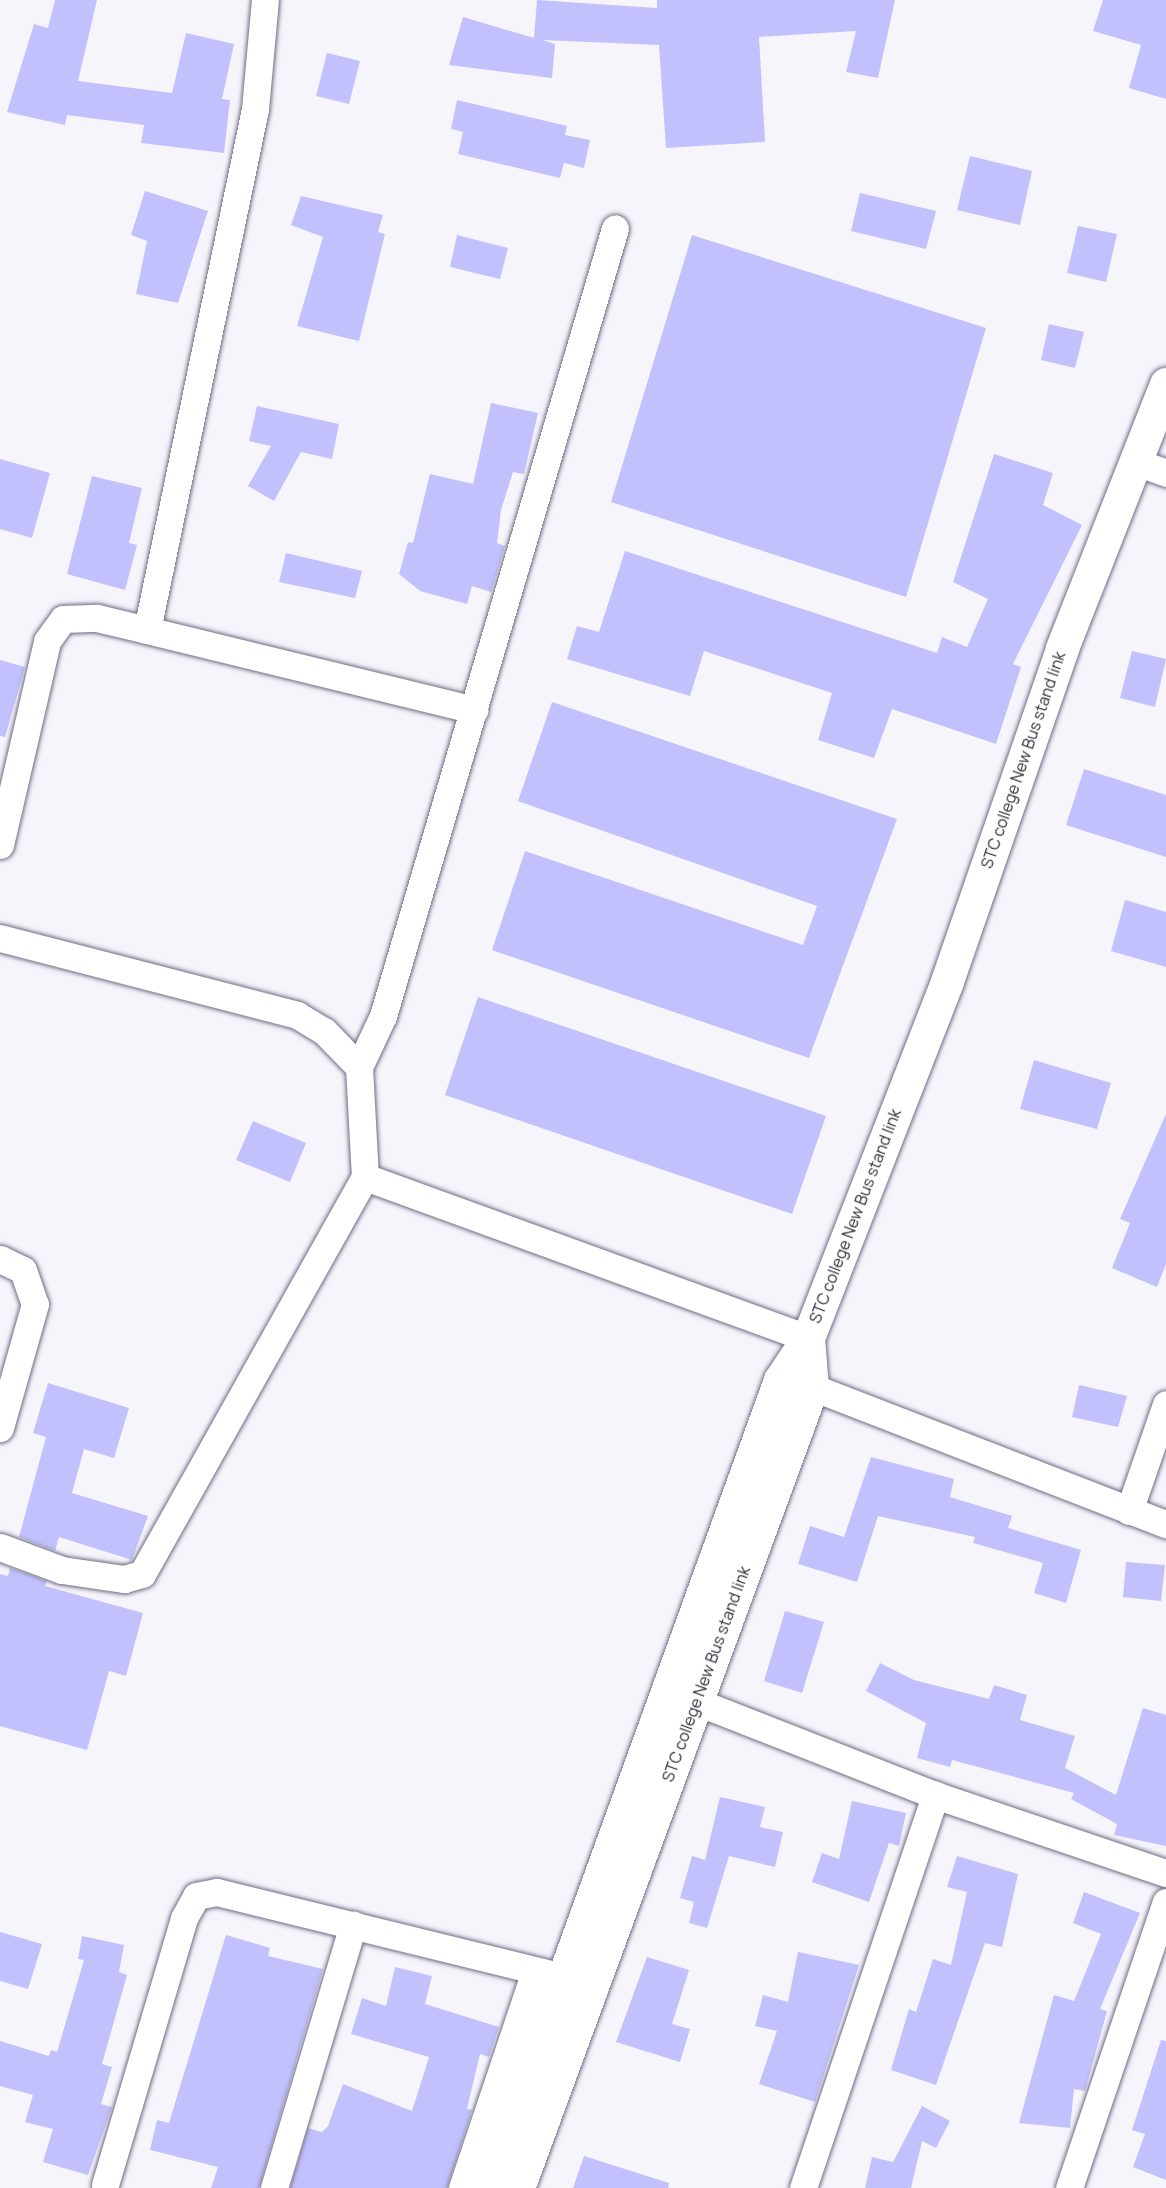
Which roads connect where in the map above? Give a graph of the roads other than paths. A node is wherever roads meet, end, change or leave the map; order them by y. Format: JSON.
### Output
{"nodes":[{"id":1,"x":265,"y":0,"type":"edge"},
{"id":2,"x":615,"y":228,"type":"dead end"},
{"id":3,"x":1166,"y":384,"type":"edge"},
{"id":4,"x":1152,"y":468,"type":"edge"},
{"id":5,"x":147,"y":630,"type":"junction"},
{"id":6,"x":474,"y":710,"type":"junction"},
{"id":7,"x":0,"y":845,"type":"edge"},
{"id":8,"x":0,"y":938,"type":"edge"},
{"id":9,"x":359,"y":1067,"type":"junction"},
{"id":10,"x":365,"y":1177,"type":"junction"},
{"id":11,"x":0,"y":1260,"type":"edge"},
{"id":12,"x":808,"y":1338,"type":"junction"},
{"id":13,"x":812,"y":1387,"type":"junction"},
{"id":14,"x":1166,"y":1404,"type":"edge"},
{"id":15,"x":0,"y":1428,"type":"edge"},
{"id":16,"x":1129,"y":1511,"type":"junction"},
{"id":17,"x":1166,"y":1524,"type":"edge"},
{"id":18,"x":0,"y":1547,"type":"edge"},
{"id":19,"x":695,"y":1701,"type":"junction"},
{"id":20,"x":935,"y":1795,"type":"junction"},
{"id":21,"x":1166,"y":1873,"type":"edge"},
{"id":22,"x":1166,"y":1902,"type":"edge"},
{"id":23,"x":353,"y":1925,"type":"junction"},
{"id":24,"x":1158,"y":1953,"type":"edge"},
{"id":25,"x":562,"y":1977,"type":"junction"},
{"id":26,"x":105,"y":2185,"type":"dead end"},
{"id":27,"x":274,"y":2188,"type":"edge"},
{"id":28,"x":462,"y":2188,"type":"edge"},
{"id":29,"x":487,"y":2188,"type":"edge"},
{"id":30,"x":518,"y":2188,"type":"edge"},
{"id":31,"x":803,"y":2188,"type":"edge"},
{"id":32,"x":1069,"y":2188,"type":"edge"}],
"edges":[{"from":1,"to":5,"type":"street"},
{"from":2,"to":6,"type":"street"},
{"from":3,"to":4,"type":"street","name":"STC college New Bus stand link"},
{"from":4,"to":12,"type":"street","name":"STC college New Bus stand link"},
{"from":5,"to":6,"type":"street"},
{"from":5,"to":7,"type":"street"},
{"from":6,"to":9,"type":"street"},
{"from":8,"to":9,"type":"street"},
{"from":9,"to":10,"type":"street"},
{"from":10,"to":12,"type":"street"},
{"from":10,"to":18,"type":"street"},
{"from":11,"to":15,"type":"street"},
{"from":12,"to":13,"type":"street","name":"STC college New Bus stand link"},
{"from":12,"to":25,"type":"street"},
{"from":13,"to":16,"type":"street"},
{"from":13,"to":19,"type":"street","name":"STC college New Bus stand link"},
{"from":14,"to":16,"type":"street"},
{"from":16,"to":17,"type":"street"},
{"from":19,"to":20,"type":"street"},
{"from":19,"to":25,"type":"street","name":"STC college New Bus stand link"},
{"from":20,"to":21,"type":"street"},
{"from":20,"to":31,"type":"street"},
{"from":22,"to":24,"type":"street"},
{"from":23,"to":25,"type":"street"},
{"from":23,"to":26,"type":"street"},
{"from":23,"to":27,"type":"street"},
{"from":24,"to":32,"type":"street"},
{"from":25,"to":28,"type":"street"},
{"from":25,"to":29,"type":"street"},
{"from":25,"to":30,"type":"street","name":"STC college New Bus stand link"}]}
